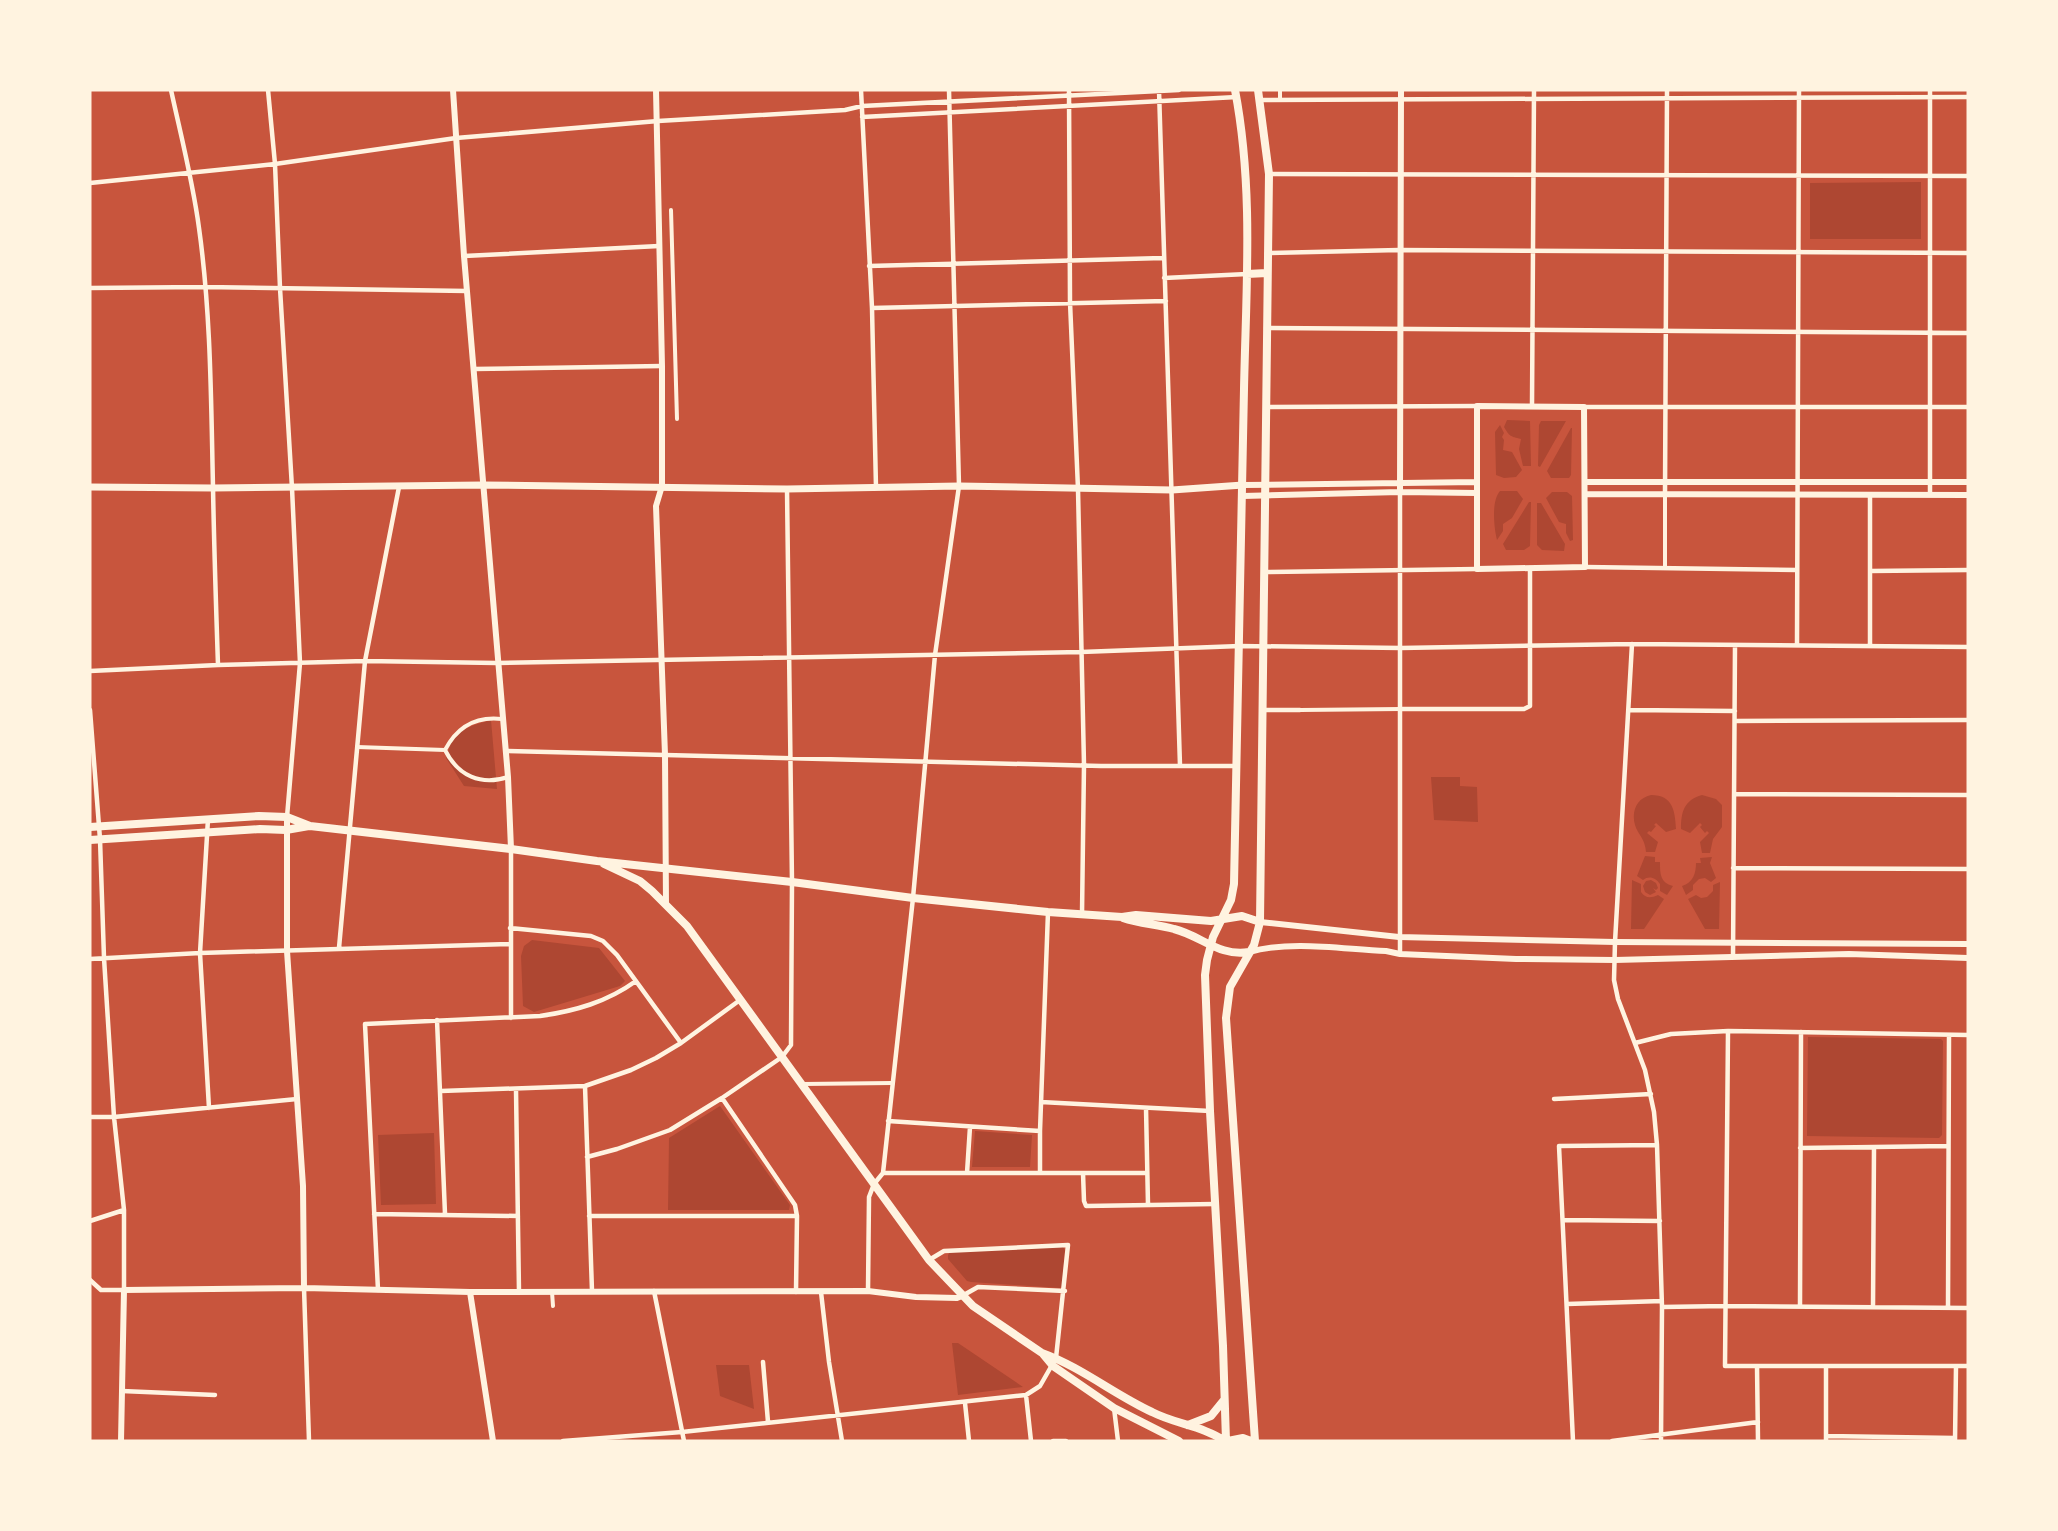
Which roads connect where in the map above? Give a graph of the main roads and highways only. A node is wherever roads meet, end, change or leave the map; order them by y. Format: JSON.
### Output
{"nodes":[{"id":1,"x":1258,"y":90,"type":"edge"},
{"id":2,"x":1236,"y":93,"type":"edge"},
{"id":3,"x":1267,"y":273,"type":"junction"},
{"id":4,"x":1246,"y":274,"type":"junction"},
{"id":5,"x":1243,"y":485,"type":"junction"},
{"id":6,"x":90,"y":487,"type":"edge"},
{"id":7,"x":310,"y":826,"type":"junction"},
{"id":8,"x":94,"y":827,"type":"edge"},
{"id":9,"x":90,"y":840,"type":"edge"},
{"id":10,"x":597,"y":861,"type":"junction"},
{"id":11,"x":1122,"y":917,"type":"junction"},
{"id":12,"x":1222,"y":920,"type":"junction"},
{"id":13,"x":1260,"y":922,"type":"junction"},
{"id":14,"x":1211,"y":945,"type":"junction"},
{"id":15,"x":1249,"y":952,"type":"junction"},
{"id":16,"x":1055,"y":1362,"type":"junction"},
{"id":17,"x":1225,"y":1399,"type":"junction"},
{"id":18,"x":1188,"y":1425,"type":"junction"},
{"id":19,"x":1179,"y":1441,"type":"edge"},
{"id":20,"x":1226,"y":1441,"type":"edge"},
{"id":21,"x":1253,"y":1441,"type":"edge"}],
"edges":[{"from":1,"to":3,"type":"main road"},
{"from":2,"to":4,"type":"main road"},
{"from":3,"to":4,"type":"main road"},
{"from":3,"to":13,"type":"main road"},
{"from":4,"to":5,"type":"main road"},
{"from":5,"to":6,"type":"main road"},
{"from":5,"to":12,"type":"main road"},
{"from":7,"to":8,"type":"main road"},
{"from":7,"to":9,"type":"main road"},
{"from":7,"to":10,"type":"main road"},
{"from":10,"to":11,"type":"main road"},
{"from":10,"to":16,"type":"main road"},
{"from":11,"to":12,"type":"main road"},
{"from":11,"to":14,"type":"main road"},
{"from":12,"to":13,"type":"main road"},
{"from":12,"to":14,"type":"main road"},
{"from":13,"to":15,"type":"main road"},
{"from":14,"to":15,"type":"main road"},
{"from":14,"to":17,"type":"main road"},
{"from":15,"to":21,"type":"main road"},
{"from":16,"to":18,"type":"main road"},
{"from":16,"to":19,"type":"main road"},
{"from":17,"to":18,"type":"main road"},
{"from":17,"to":20,"type":"main road"},
{"from":18,"to":20,"type":"main road"},
{"from":20,"to":21,"type":"main road"}]}
